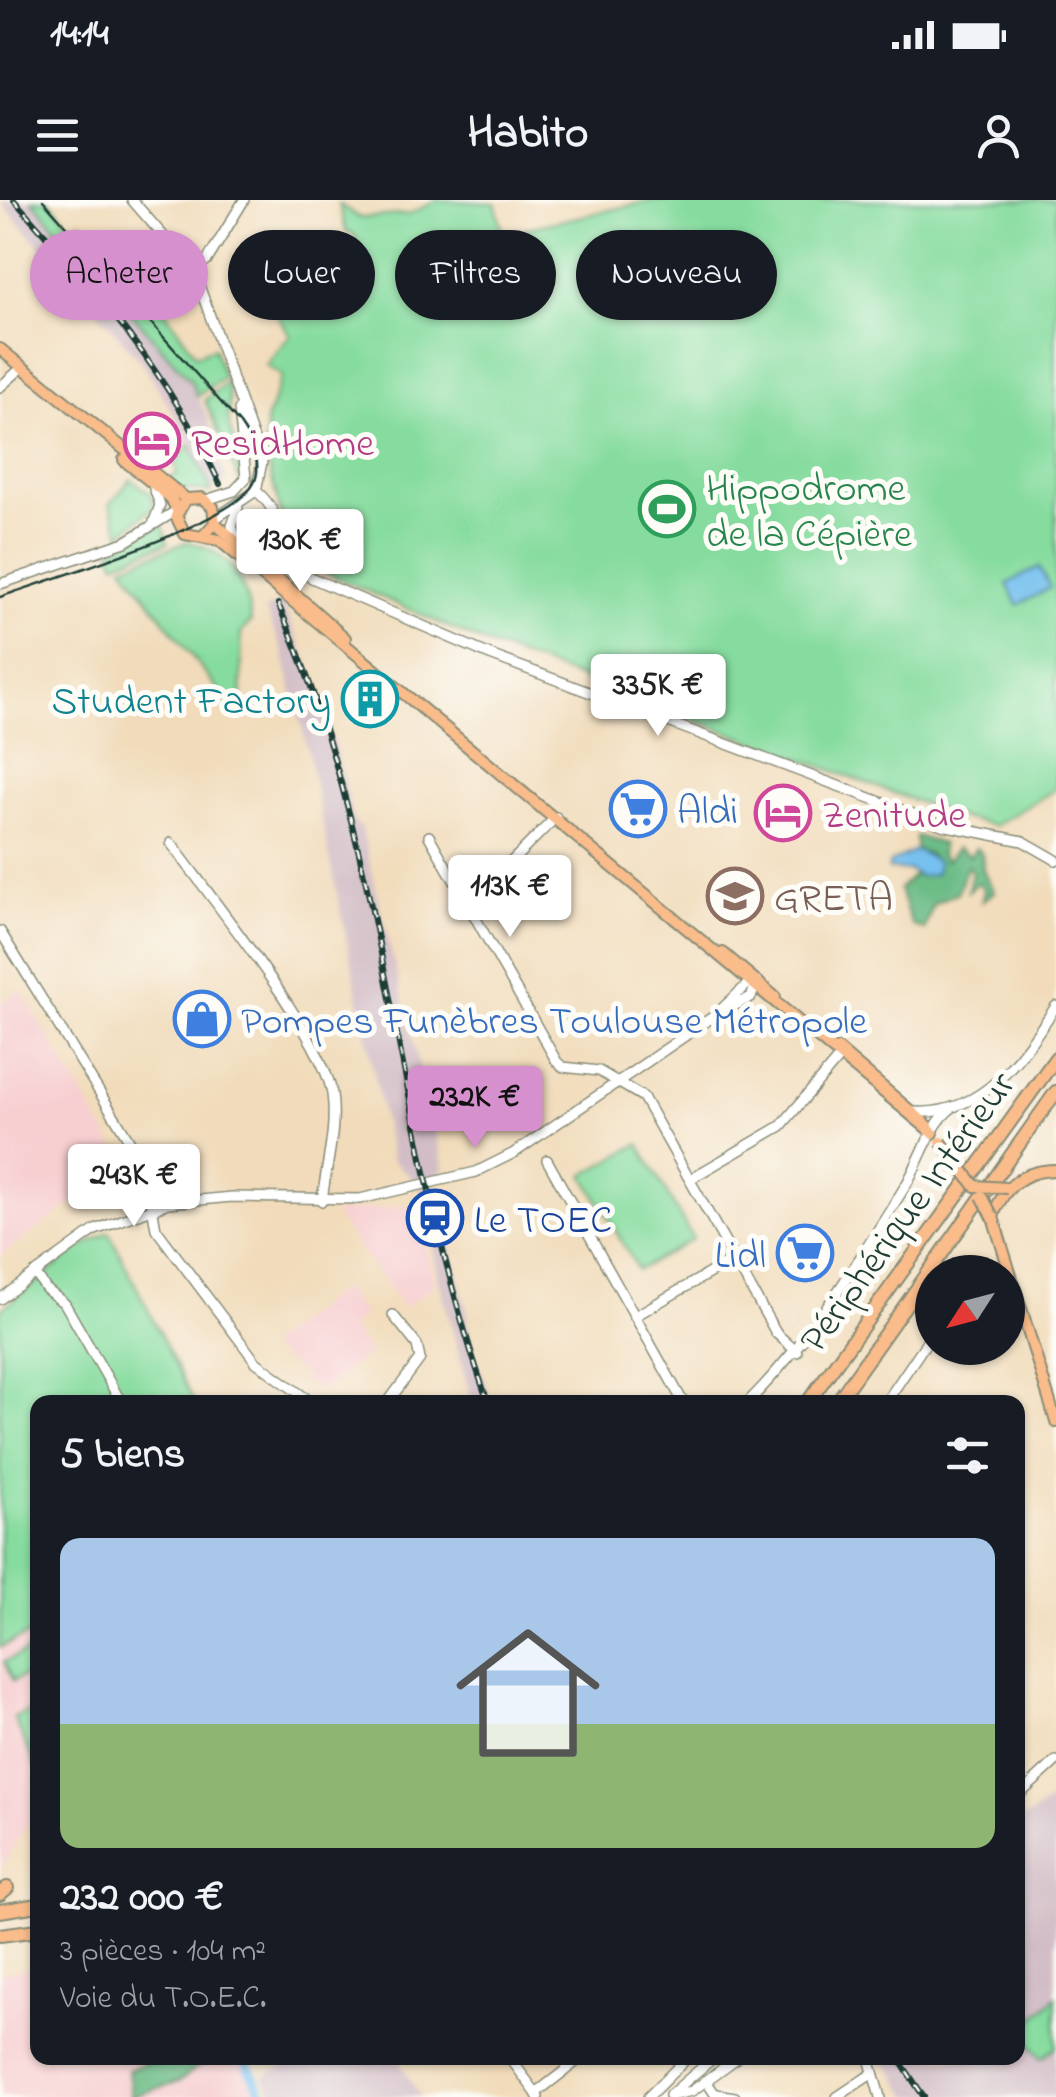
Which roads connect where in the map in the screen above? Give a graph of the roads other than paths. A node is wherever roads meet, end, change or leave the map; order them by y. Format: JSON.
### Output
{"nodes":[{"id":1,"x":132,"y":200,"type":"edge"},
{"id":2,"x":244,"y":200,"type":"edge"},
{"id":3,"x":159,"y":230,"type":"edge"},
{"id":4,"x":208,"y":256,"type":"edge"},
{"id":5,"x":208,"y":309,"type":"edge"},
{"id":6,"x":0,"y":349,"type":"edge"},
{"id":7,"x":0,"y":358,"type":"edge"},
{"id":8,"x":17,"y":372,"type":"junction"},
{"id":9,"x":0,"y":387,"type":"edge"},
{"id":10,"x":238,"y":392,"type":"junction"},
{"id":11,"x":152,"y":483,"type":"junction"},
{"id":12,"x":256,"y":491,"type":"junction"},
{"id":13,"x":186,"y":499,"type":"junction"},
{"id":14,"x":206,"y":500,"type":"junction"},
{"id":15,"x":240,"y":505,"type":"junction"},
{"id":16,"x":177,"y":515,"type":"junction"},
{"id":17,"x":157,"y":520,"type":"junction"},
{"id":18,"x":215,"y":521,"type":"junction"},
{"id":19,"x":203,"y":536,"type":"junction"},
{"id":20,"x":241,"y":549,"type":"junction"},
{"id":21,"x":0,"y":584,"type":"edge"},
{"id":22,"x":555,"y":819,"type":"junction"},
{"id":23,"x":428,"y":836,"type":"dead end"},
{"id":24,"x":171,"y":842,"type":"dead end"},
{"id":25,"x":1056,"y":860,"type":"edge"},
{"id":26,"x":468,"y":905,"type":"junction"},
{"id":27,"x":0,"y":931,"type":"edge"},
{"id":28,"x":754,"y":985,"type":"junction"},
{"id":29,"x":1056,"y":1006,"type":"edge"},
{"id":30,"x":841,"y":1056,"type":"junction"},
{"id":31,"x":1056,"y":1058,"type":"edge"},
{"id":32,"x":618,"y":1081,"type":"junction"},
{"id":33,"x":1056,"y":1092,"type":"edge"},
{"id":34,"x":953,"y":1107,"type":"junction"},
{"id":35,"x":926,"y":1124,"type":"junction"},
{"id":36,"x":546,"y":1160,"type":"dead end"},
{"id":37,"x":1056,"y":1170,"type":"edge"},
{"id":38,"x":690,"y":1179,"type":"junction"},
{"id":39,"x":978,"y":1191,"type":"junction"},
{"id":40,"x":1004,"y":1191,"type":"junction"},
{"id":41,"x":322,"y":1201,"type":"junction"},
{"id":42,"x":154,"y":1207,"type":"junction"},
{"id":43,"x":993,"y":1217,"type":"junction"},
{"id":44,"x":1004,"y":1255,"type":"edge"},
{"id":45,"x":734,"y":1259,"type":"junction"},
{"id":46,"x":35,"y":1272,"type":"junction"},
{"id":47,"x":0,"y":1299,"type":"edge"},
{"id":48,"x":393,"y":1315,"type":"dead end"},
{"id":49,"x":635,"y":1316,"type":"junction"},
{"id":50,"x":1025,"y":1323,"type":"edge"},
{"id":51,"x":796,"y":1352,"type":"junction"},
{"id":52,"x":915,"y":1359,"type":"edge"},
{"id":53,"x":117,"y":1395,"type":"edge"},
{"id":54,"x":301,"y":1395,"type":"edge"},
{"id":55,"x":393,"y":1395,"type":"edge"},
{"id":56,"x":680,"y":1395,"type":"edge"},
{"id":57,"x":755,"y":1395,"type":"edge"},
{"id":58,"x":813,"y":1395,"type":"edge"},
{"id":59,"x":842,"y":1395,"type":"edge"},
{"id":60,"x":891,"y":1395,"type":"edge"},
{"id":61,"x":1056,"y":1422,"type":"edge"},
{"id":62,"x":1056,"y":1761,"type":"edge"},
{"id":63,"x":1025,"y":1790,"type":"edge"},
{"id":64,"x":30,"y":1906,"type":"edge"},
{"id":65,"x":0,"y":1911,"type":"edge"},
{"id":66,"x":30,"y":1931,"type":"edge"},
{"id":67,"x":0,"y":1936,"type":"edge"},
{"id":68,"x":515,"y":2065,"type":"edge"},
{"id":69,"x":573,"y":2065,"type":"edge"},
{"id":70,"x":674,"y":2065,"type":"edge"},
{"id":71,"x":679,"y":2065,"type":"edge"},
{"id":72,"x":705,"y":2065,"type":"edge"},
{"id":73,"x":728,"y":2065,"type":"edge"},
{"id":74,"x":871,"y":2065,"type":"edge"},
{"id":75,"x":676,"y":2068,"type":"junction"},
{"id":76,"x":873,"y":2073,"type":"junction"},
{"id":77,"x":706,"y":2081,"type":"junction"},
{"id":78,"x":684,"y":2082,"type":"junction"},
{"id":79,"x":537,"y":2095,"type":"edge"},
{"id":80,"x":669,"y":2096,"type":"edge"},
{"id":81,"x":717,"y":2096,"type":"edge"},
{"id":82,"x":651,"y":2097,"type":"edge"},
{"id":83,"x":735,"y":2097,"type":"edge"},
{"id":84,"x":837,"y":2097,"type":"edge"},
{"id":85,"x":880,"y":2097,"type":"edge"}],
"edges":[{"from":1,"to":3,"type":"street"},
{"from":2,"to":4,"type":"street"},
{"from":5,"to":10,"type":"street"},
{"from":6,"to":13,"type":"main road"},
{"from":7,"to":8,"type":"main road"},
{"from":8,"to":9,"type":"street"},
{"from":8,"to":11,"type":"main road"},
{"from":10,"to":12,"type":"street"},
{"from":10,"to":14,"type":"street"},
{"from":11,"to":16,"type":"main road"},
{"from":11,"to":17,"type":"street"},
{"from":12,"to":15,"type":"street"},
{"from":12,"to":25,"type":"street"},
{"from":13,"to":14,"type":"main road"},
{"from":13,"to":16,"type":"main road"},
{"from":14,"to":18,"type":"main road"},
{"from":15,"to":18,"type":"street"},
{"from":15,"to":20,"type":"street"},
{"from":16,"to":17,"type":"street"},
{"from":16,"to":19,"type":"main road"},
{"from":17,"to":21,"type":"street"},
{"from":18,"to":19,"type":"main road"},
{"from":18,"to":20,"type":"main road"},
{"from":19,"to":22,"type":"main road"},
{"from":20,"to":22,"type":"main road"},
{"from":22,"to":26,"type":"street"},
{"from":22,"to":28,"type":"main road"},
{"from":23,"to":26,"type":"street"},
{"from":24,"to":41,"type":"street"},
{"from":26,"to":32,"type":"street"},
{"from":27,"to":42,"type":"street"},
{"from":28,"to":30,"type":"main road"},
{"from":28,"to":32,"type":"street"},
{"from":29,"to":34,"type":"street"},
{"from":30,"to":35,"type":"main road"},
{"from":30,"to":38,"type":"street"},
{"from":31,"to":58,"type":"highway","name":"Périphérique Intérieur"},
{"from":32,"to":38,"type":"street"},
{"from":32,"to":41,"type":"street"},
{"from":33,"to":59,"type":"highway"},
{"from":34,"to":35,"type":"street"},
{"from":34,"to":35,"type":"street"},
{"from":35,"to":39,"type":"main road","bridge":true},
{"from":35,"to":51,"type":"street"},
{"from":36,"to":49,"type":"street"},
{"from":37,"to":40,"type":"main road"},
{"from":38,"to":45,"type":"street"},
{"from":39,"to":40,"type":"main road","bridge":true},
{"from":39,"to":43,"type":"main road","bridge":true},
{"from":40,"to":43,"type":"main road"},
{"from":41,"to":42,"type":"street"},
{"from":42,"to":46,"type":"street"},
{"from":42,"to":54,"type":"street"},
{"from":43,"to":44,"type":"main road"},
{"from":45,"to":49,"type":"street"},
{"from":45,"to":51,"type":"street"},
{"from":46,"to":47,"type":"street"},
{"from":46,"to":53,"type":"street"},
{"from":48,"to":55,"type":"street"},
{"from":49,"to":56,"type":"street"},
{"from":50,"to":61,"type":"main road"},
{"from":51,"to":57,"type":"street"},
{"from":52,"to":60,"type":"street"},
{"from":62,"to":63,"type":"street"},
{"from":64,"to":65,"type":"highway"},
{"from":66,"to":67,"type":"highway"},
{"from":68,"to":79,"type":"street"},
{"from":69,"to":79,"type":"street"},
{"from":70,"to":75,"type":"street"},
{"from":71,"to":75,"type":"street"},
{"from":72,"to":78,"type":"street"},
{"from":73,"to":77,"type":"street"},
{"from":74,"to":76,"type":"street"},
{"from":75,"to":82,"type":"street"},
{"from":76,"to":84,"type":"street"},
{"from":76,"to":85,"type":"street"},
{"from":77,"to":80,"type":"street"},
{"from":77,"to":81,"type":"street"},
{"from":78,"to":80,"type":"street"},
{"from":78,"to":82,"type":"street"},
{"from":81,"to":83,"type":"street"}]}
